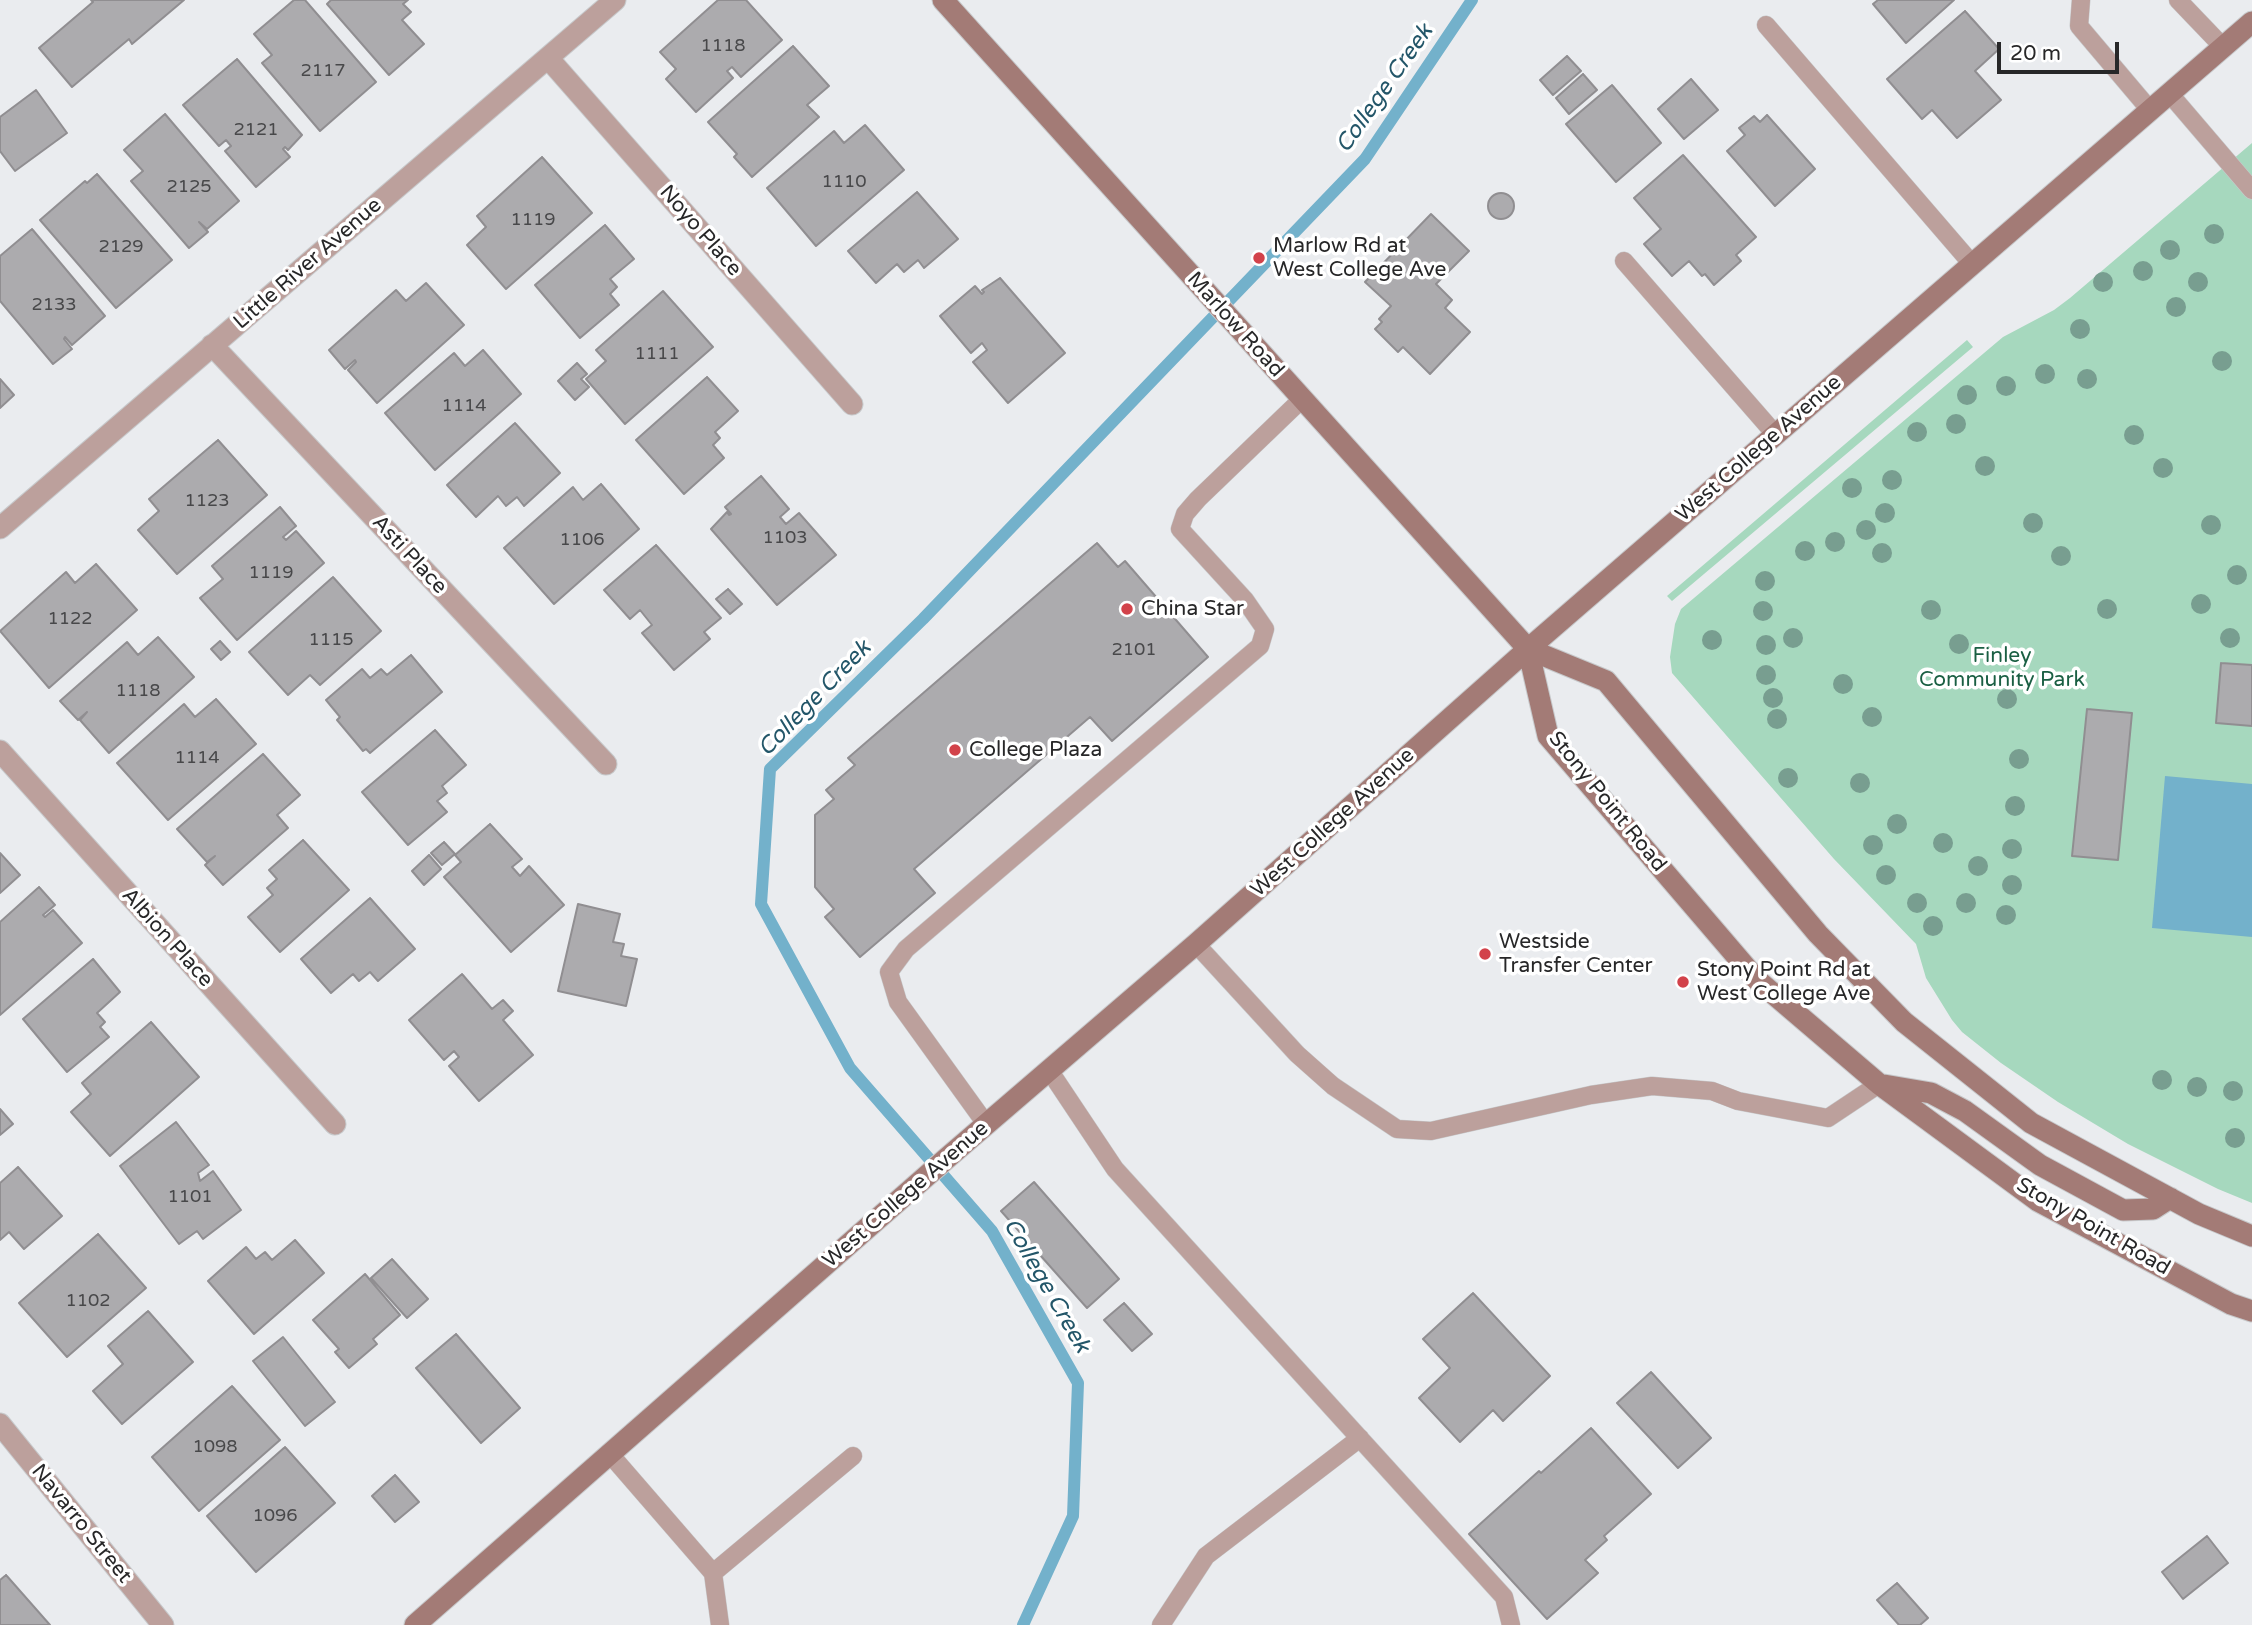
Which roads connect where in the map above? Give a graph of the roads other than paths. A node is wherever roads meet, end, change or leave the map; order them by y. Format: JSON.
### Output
{"nodes":[{"id":1,"x":615,"y":0,"type":"edge"},
{"id":2,"x":943,"y":0,"type":"edge"},
{"id":3,"x":2081,"y":0,"type":"edge"},
{"id":4,"x":2178,"y":0,"type":"edge"},
{"id":5,"x":2252,"y":22,"type":"edge"},
{"id":6,"x":1766,"y":26,"type":"dead end"},
{"id":7,"x":2223,"y":47,"type":"junction"},
{"id":8,"x":548,"y":58,"type":"junction"},
{"id":9,"x":2169,"y":93,"type":"junction"},
{"id":10,"x":2150,"y":110,"type":"junction"},
{"id":11,"x":2252,"y":190,"type":"edge"},
{"id":12,"x":1624,"y":261,"type":"dead end"},
{"id":13,"x":1972,"y":264,"type":"junction"},
{"id":14,"x":212,"y":345,"type":"junction"},
{"id":15,"x":1301,"y":399,"type":"junction"},
{"id":16,"x":852,"y":404,"type":"dead end"},
{"id":17,"x":1775,"y":434,"type":"junction"},
{"id":18,"x":0,"y":528,"type":"edge"},
{"id":19,"x":1528,"y":649,"type":"junction"},
{"id":20,"x":0,"y":751,"type":"edge"},
{"id":21,"x":606,"y":764,"type":"dead end"},
{"id":22,"x":1196,"y":944,"type":"junction"},
{"id":23,"x":1049,"y":1070,"type":"junction"},
{"id":24,"x":1879,"y":1084,"type":"junction"},
{"id":25,"x":335,"y":1124,"type":"dead end"},
{"id":26,"x":986,"y":1124,"type":"junction"},
{"id":27,"x":2170,"y":1198,"type":"junction"},
{"id":28,"x":2252,"y":1236,"type":"edge"},
{"id":29,"x":2252,"y":1311,"type":"edge"},
{"id":30,"x":0,"y":1424,"type":"edge"},
{"id":31,"x":1360,"y":1438,"type":"junction"},
{"id":32,"x":609,"y":1453,"type":"junction"},
{"id":33,"x":853,"y":1455,"type":"dead end"},
{"id":34,"x":713,"y":1573,"type":"junction"},
{"id":35,"x":163,"y":1625,"type":"edge"},
{"id":36,"x":415,"y":1625,"type":"edge"},
{"id":37,"x":720,"y":1625,"type":"edge"},
{"id":38,"x":1161,"y":1625,"type":"edge"},
{"id":39,"x":1511,"y":1625,"type":"edge"}],
"edges":[{"from":1,"to":8,"type":"street","name":"Little River Avenue"},
{"from":2,"to":15,"type":"main road","name":"Marlow Road"},
{"from":3,"to":10,"type":"lane"},
{"from":4,"to":7,"type":"lane"},
{"from":5,"to":7,"type":"main road","name":"West College Avenue"},
{"from":6,"to":13,"type":"lane"},
{"from":7,"to":9,"type":"main road","name":"West College Avenue"},
{"from":8,"to":14,"type":"street","name":"Little River Avenue"},
{"from":8,"to":16,"type":"street","name":"Noyo Place"},
{"from":9,"to":10,"type":"main road","name":"West College Avenue"},
{"from":9,"to":11,"type":"lane"},
{"from":10,"to":13,"type":"main road","name":"West College Avenue"},
{"from":12,"to":17,"type":"lane"},
{"from":13,"to":17,"type":"main road","name":"West College Avenue"},
{"from":14,"to":18,"type":"street","name":"Little River Avenue"},
{"from":14,"to":21,"type":"street","name":"Asti Place"},
{"from":15,"to":19,"type":"main road","name":"Marlow Road"},
{"from":15,"to":26,"type":"lane"},
{"from":17,"to":19,"type":"main road","name":"West College Avenue"},
{"from":19,"to":22,"type":"main road","name":"West College Avenue"},
{"from":19,"to":24,"type":"main road","name":"Stony Point Road"},
{"from":19,"to":27,"type":"main road"},
{"from":20,"to":25,"type":"street","name":"Albion Place"},
{"from":22,"to":23,"type":"main road","name":"West College Avenue"},
{"from":22,"to":24,"type":"lane"},
{"from":23,"to":26,"type":"main road","name":"West College Avenue"},
{"from":23,"to":31,"type":"lane"},
{"from":24,"to":27,"type":"main road"},
{"from":24,"to":29,"type":"main road","name":"Stony Point Road"},
{"from":26,"to":32,"type":"main road","name":"West College Avenue"},
{"from":27,"to":28,"type":"main road"},
{"from":30,"to":35,"type":"street","name":"Navarro Street"},
{"from":31,"to":38,"type":"lane"},
{"from":31,"to":39,"type":"lane"},
{"from":32,"to":34,"type":"lane"},
{"from":32,"to":36,"type":"main road","name":"West College Avenue"},
{"from":33,"to":34,"type":"lane"},
{"from":34,"to":37,"type":"lane"}]}
